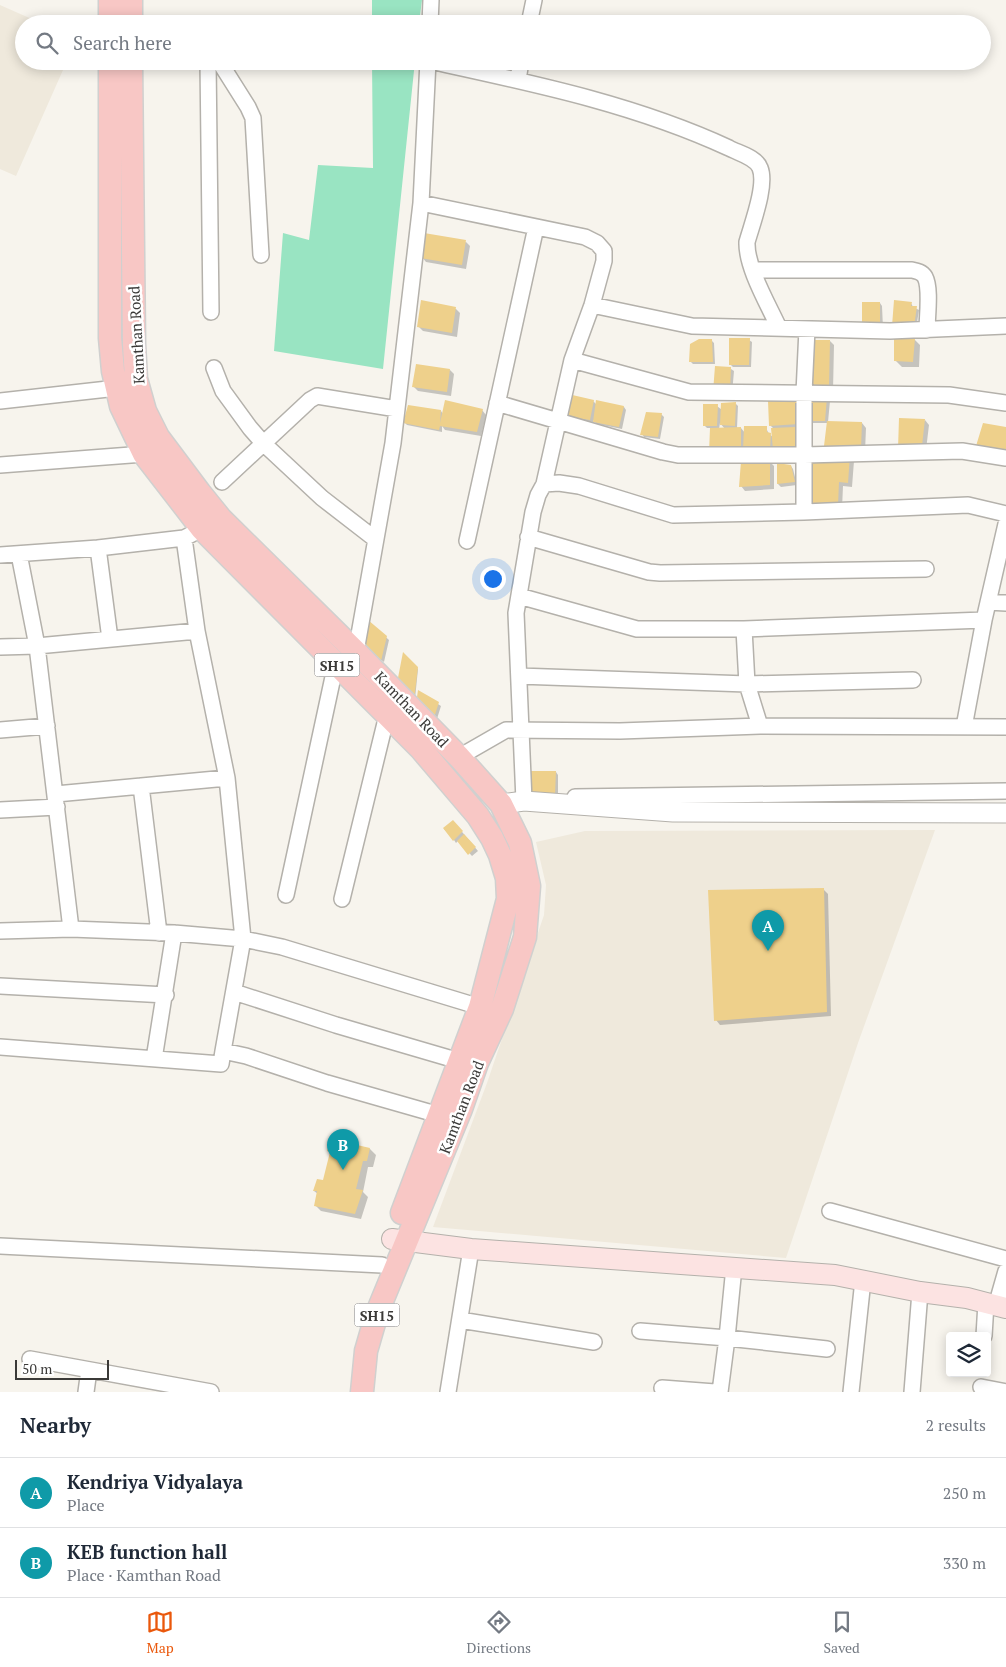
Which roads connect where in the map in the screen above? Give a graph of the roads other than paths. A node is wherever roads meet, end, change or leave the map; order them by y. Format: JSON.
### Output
{"nodes":[{"id":1,"x":110,"y":0,"type":"edge"},
{"id":2,"x":131,"y":0,"type":"edge"},
{"id":3,"x":431,"y":0,"type":"edge"},
{"id":4,"x":534,"y":0,"type":"edge"},
{"id":5,"x":110,"y":15,"type":"edge"},
{"id":6,"x":131,"y":15,"type":"edge"},
{"id":7,"x":430,"y":15,"type":"edge"},
{"id":8,"x":531,"y":15,"type":"edge"},
{"id":9,"x":110,"y":70,"type":"edge"},
{"id":10,"x":132,"y":70,"type":"edge"},
{"id":11,"x":208,"y":70,"type":"edge"},
{"id":12,"x":225,"y":70,"type":"edge"},
{"id":13,"x":428,"y":70,"type":"edge"},
{"id":14,"x":471,"y":70,"type":"edge"},
{"id":15,"x":520,"y":70,"type":"edge"},
{"id":16,"x":518,"y":80,"type":"junction"},
{"id":17,"x":421,"y":203,"type":"junction"},
{"id":18,"x":109,"y":221,"type":"junction"},
{"id":19,"x":133,"y":224,"type":"junction"},
{"id":20,"x":536,"y":227,"type":"junction"},
{"id":21,"x":261,"y":255,"type":"dead end"},
{"id":22,"x":754,"y":270,"type":"junction"},
{"id":23,"x":592,"y":305,"type":"junction"},
{"id":24,"x":211,"y":312,"type":"dead end"},
{"id":25,"x":1006,"y":326,"type":"edge"},
{"id":26,"x":779,"y":328,"type":"junction"},
{"id":27,"x":808,"y":329,"type":"junction"},
{"id":28,"x":927,"y":330,"type":"junction"},
{"id":29,"x":572,"y":360,"type":"junction"},
{"id":30,"x":214,"y":368,"type":"dead end"},
{"id":31,"x":117,"y":388,"type":"junction"},
{"id":32,"x":804,"y":393,"type":"junction"},
{"id":33,"x":0,"y":401,"type":"edge"},
{"id":34,"x":1006,"y":402,"type":"edge"},
{"id":35,"x":497,"y":403,"type":"junction"},
{"id":36,"x":397,"y":409,"type":"junction"},
{"id":37,"x":558,"y":421,"type":"junction"},
{"id":38,"x":263,"y":443,"type":"junction"},
{"id":39,"x":154,"y":450,"type":"junction"},
{"id":40,"x":804,"y":455,"type":"junction"},
{"id":41,"x":1006,"y":458,"type":"edge"},
{"id":42,"x":0,"y":465,"type":"edge"},
{"id":43,"x":222,"y":482,"type":"dead end"},
{"id":44,"x":544,"y":484,"type":"junction"},
{"id":45,"x":804,"y":512,"type":"junction"},
{"id":46,"x":1006,"y":514,"type":"edge"},
{"id":47,"x":1006,"y":524,"type":"edge"},
{"id":48,"x":202,"y":529,"type":"junction"},
{"id":49,"x":528,"y":537,"type":"junction"},
{"id":50,"x":375,"y":539,"type":"junction"},
{"id":51,"x":466,"y":541,"type":"dead end"},
{"id":52,"x":98,"y":548,"type":"junction"},
{"id":53,"x":19,"y":554,"type":"junction"},
{"id":54,"x":0,"y":555,"type":"edge"},
{"id":55,"x":926,"y":569,"type":"dead end"},
{"id":56,"x":519,"y":596,"type":"junction"},
{"id":57,"x":988,"y":602,"type":"junction"},
{"id":58,"x":1006,"y":603,"type":"edge"},
{"id":59,"x":984,"y":620,"type":"junction"},
{"id":60,"x":744,"y":629,"type":"junction"},
{"id":61,"x":197,"y":631,"type":"junction"},
{"id":62,"x":110,"y":640,"type":"junction"},
{"id":63,"x":38,"y":646,"type":"junction"},
{"id":64,"x":0,"y":648,"type":"edge"},
{"id":65,"x":356,"y":652,"type":"junction"},
{"id":66,"x":336,"y":663,"type":"junction"},
{"id":67,"x":519,"y":676,"type":"junction"},
{"id":68,"x":352,"y":680,"type":"junction"},
{"id":69,"x":913,"y":680,"type":"dead end"},
{"id":70,"x":747,"y":684,"type":"junction"},
{"id":71,"x":387,"y":715,"type":"junction"},
{"id":72,"x":47,"y":726,"type":"junction"},
{"id":73,"x":760,"y":726,"type":"junction"},
{"id":74,"x":1006,"y":727,"type":"edge"},
{"id":75,"x":964,"y":728,"type":"junction"},
{"id":76,"x":0,"y":730,"type":"edge"},
{"id":77,"x":522,"y":730,"type":"junction"},
{"id":78,"x":459,"y":757,"type":"junction"},
{"id":79,"x":227,"y":778,"type":"junction"},
{"id":80,"x":141,"y":786,"type":"junction"},
{"id":81,"x":1006,"y":791,"type":"edge"},
{"id":82,"x":56,"y":800,"type":"junction"},
{"id":83,"x":524,"y":800,"type":"junction"},
{"id":84,"x":501,"y":804,"type":"junction"},
{"id":85,"x":0,"y":810,"type":"edge"},
{"id":86,"x":1006,"y":813,"type":"edge"},
{"id":87,"x":520,"y":843,"type":"junction"},
{"id":88,"x":500,"y":855,"type":"junction"},
{"id":89,"x":286,"y":895,"type":"dead end"},
{"id":90,"x":342,"y":900,"type":"dead end"},
{"id":91,"x":71,"y":930,"type":"junction"},
{"id":92,"x":0,"y":931,"type":"edge"},
{"id":93,"x":167,"y":933,"type":"junction"},
{"id":94,"x":243,"y":939,"type":"junction"},
{"id":95,"x":0,"y":986,"type":"edge"},
{"id":96,"x":234,"y":992,"type":"junction"},
{"id":97,"x":166,"y":995,"type":"junction"},
{"id":98,"x":480,"y":1007,"type":"junction"},
{"id":99,"x":0,"y":1047,"type":"edge"},
{"id":100,"x":223,"y":1051,"type":"junction"},
{"id":101,"x":154,"y":1059,"type":"junction"},
{"id":102,"x":459,"y":1061,"type":"junction"},
{"id":103,"x":439,"y":1115,"type":"junction"},
{"id":104,"x":830,"y":1212,"type":"dead end"},
{"id":105,"x":399,"y":1241,"type":"junction"},
{"id":106,"x":0,"y":1246,"type":"edge"},
{"id":107,"x":471,"y":1249,"type":"junction"},
{"id":108,"x":1006,"y":1259,"type":"edge"},
{"id":109,"x":382,"y":1265,"type":"junction"},
{"id":110,"x":734,"y":1268,"type":"junction"},
{"id":111,"x":1006,"y":1271,"type":"edge"},
{"id":112,"x":863,"y":1280,"type":"junction"},
{"id":113,"x":920,"y":1292,"type":"junction"},
{"id":114,"x":996,"y":1306,"type":"edge"},
{"id":115,"x":460,"y":1320,"type":"junction"},
{"id":116,"x":640,"y":1331,"type":"dead end"},
{"id":117,"x":986,"y":1332,"type":"edge"},
{"id":118,"x":728,"y":1338,"type":"junction"},
{"id":119,"x":594,"y":1342,"type":"dead end"},
{"id":120,"x":827,"y":1349,"type":"dead end"},
{"id":121,"x":30,"y":1359,"type":"dead end"},
{"id":122,"x":89,"y":1370,"type":"junction"},
{"id":123,"x":981,"y":1384,"type":"edge"},
{"id":124,"x":662,"y":1388,"type":"dead end"},
{"id":125,"x":86,"y":1392,"type":"edge"},
{"id":126,"x":211,"y":1392,"type":"edge"},
{"id":127,"x":347,"y":1392,"type":"edge"},
{"id":128,"x":362,"y":1392,"type":"edge"},
{"id":129,"x":448,"y":1392,"type":"edge"},
{"id":130,"x":716,"y":1392,"type":"edge"},
{"id":131,"x":720,"y":1392,"type":"edge"},
{"id":132,"x":852,"y":1392,"type":"edge"},
{"id":133,"x":912,"y":1392,"type":"edge"},
{"id":134,"x":1006,"y":1392,"type":"edge"}],
"edges":[{"from":1,"to":5,"type":"main road"},
{"from":2,"to":6,"type":"main road"},
{"from":3,"to":7,"type":"street"},
{"from":4,"to":8,"type":"street"},
{"from":9,"to":18,"type":"main road","name":"Kamthan Road","number":"SH15"},
{"from":10,"to":19,"type":"main road","name":"Kamthan Road","number":"SH15"},
{"from":11,"to":24,"type":"street"},
{"from":12,"to":21,"type":"street"},
{"from":13,"to":17,"type":"street"},
{"from":14,"to":16,"type":"street"},
{"from":15,"to":16,"type":"street"},
{"from":16,"to":22,"type":"street"},
{"from":17,"to":20,"type":"street"},
{"from":17,"to":36,"type":"street"},
{"from":18,"to":19,"type":"main road"},
{"from":18,"to":31,"type":"main road","name":"Kamthan Road","number":"SH15"},
{"from":19,"to":39,"type":"main road","name":"Kamthan Road","number":"SH15"},
{"from":20,"to":23,"type":"street"},
{"from":20,"to":35,"type":"street"},
{"from":22,"to":26,"type":"street"},
{"from":22,"to":28,"type":"street"},
{"from":23,"to":26,"type":"street"},
{"from":23,"to":29,"type":"street"},
{"from":25,"to":28,"type":"street"},
{"from":26,"to":27,"type":"street"},
{"from":27,"to":28,"type":"street"},
{"from":27,"to":32,"type":"street"},
{"from":29,"to":32,"type":"street"},
{"from":29,"to":37,"type":"street"},
{"from":30,"to":38,"type":"street"},
{"from":31,"to":33,"type":"street"},
{"from":31,"to":39,"type":"main road","name":"Kamthan Road","number":"SH15"},
{"from":32,"to":34,"type":"street"},
{"from":32,"to":40,"type":"street"},
{"from":35,"to":37,"type":"street"},
{"from":35,"to":51,"type":"street"},
{"from":36,"to":38,"type":"street"},
{"from":36,"to":50,"type":"street"},
{"from":37,"to":40,"type":"street"},
{"from":37,"to":44,"type":"street"},
{"from":38,"to":43,"type":"street"},
{"from":38,"to":50,"type":"street"},
{"from":39,"to":42,"type":"street"},
{"from":39,"to":48,"type":"main road","name":"Kamthan Road","number":"SH15"},
{"from":40,"to":41,"type":"street"},
{"from":40,"to":45,"type":"street"},
{"from":44,"to":45,"type":"street"},
{"from":44,"to":49,"type":"street"},
{"from":45,"to":46,"type":"street"},
{"from":47,"to":57,"type":"street"},
{"from":48,"to":52,"type":"street"},
{"from":48,"to":61,"type":"street"},
{"from":48,"to":65,"type":"main road","name":"Kamthan Road","number":"SH15"},
{"from":48,"to":66,"type":"main road","name":"Kamthan Road","number":"SH15"},
{"from":49,"to":55,"type":"street"},
{"from":49,"to":56,"type":"street"},
{"from":50,"to":65,"type":"street"},
{"from":52,"to":53,"type":"street"},
{"from":52,"to":62,"type":"street"},
{"from":53,"to":54,"type":"street"},
{"from":53,"to":63,"type":"street"},
{"from":56,"to":60,"type":"street"},
{"from":56,"to":67,"type":"street"},
{"from":57,"to":58,"type":"street"},
{"from":57,"to":59,"type":"street"},
{"from":59,"to":60,"type":"street"},
{"from":59,"to":75,"type":"street"},
{"from":60,"to":70,"type":"street"},
{"from":61,"to":62,"type":"street"},
{"from":61,"to":79,"type":"street"},
{"from":62,"to":63,"type":"street"},
{"from":63,"to":64,"type":"street"},
{"from":63,"to":72,"type":"street"},
{"from":65,"to":68,"type":"street"},
{"from":65,"to":78,"type":"main road","name":"Kamthan Road","number":"SH15"},
{"from":66,"to":68,"type":"main road","name":"Kamthan Road","number":"SH15"},
{"from":66,"to":89,"type":"street"},
{"from":67,"to":70,"type":"street"},
{"from":67,"to":77,"type":"street"},
{"from":68,"to":71,"type":"main road","name":"Kamthan Road","number":"SH15"},
{"from":69,"to":70,"type":"street"},
{"from":70,"to":73,"type":"street"},
{"from":71,"to":88,"type":"main road","name":"Kamthan Road","number":"SH15"},
{"from":71,"to":90,"type":"street"},
{"from":72,"to":76,"type":"street"},
{"from":72,"to":82,"type":"street"},
{"from":73,"to":75,"type":"street"},
{"from":73,"to":77,"type":"street"},
{"from":74,"to":75,"type":"street"},
{"from":77,"to":78,"type":"street"},
{"from":77,"to":83,"type":"street"},
{"from":78,"to":84,"type":"main road","name":"Kamthan Road","number":"SH15"},
{"from":79,"to":80,"type":"street"},
{"from":79,"to":94,"type":"street"},
{"from":80,"to":82,"type":"street"},
{"from":80,"to":93,"type":"street"},
{"from":81,"to":83,"type":"street"},
{"from":82,"to":85,"type":"street"},
{"from":82,"to":91,"type":"street"},
{"from":83,"to":84,"type":"street"},
{"from":83,"to":86,"type":"street"},
{"from":84,"to":87,"type":"main road","name":"Kamthan Road","number":"SH15"},
{"from":87,"to":88,"type":"main road"},
{"from":87,"to":105,"type":"main road","name":"Kamthan Road","number":"SH15"},
{"from":88,"to":98,"type":"main road","name":"Kamthan Road","number":"SH15"},
{"from":91,"to":92,"type":"street"},
{"from":91,"to":93,"type":"street"},
{"from":93,"to":94,"type":"street"},
{"from":93,"to":97,"type":"street"},
{"from":94,"to":96,"type":"street"},
{"from":94,"to":98,"type":"street"},
{"from":95,"to":97,"type":"street"},
{"from":96,"to":100,"type":"street"},
{"from":96,"to":102,"type":"street"},
{"from":97,"to":101,"type":"street"},
{"from":98,"to":102,"type":"main road","name":"Kamthan Road","number":"SH15"},
{"from":99,"to":101,"type":"street"},
{"from":100,"to":101,"type":"street"},
{"from":100,"to":103,"type":"street"},
{"from":102,"to":103,"type":"main road","name":"Kamthan Road","number":"SH15"},
{"from":103,"to":105,"type":"main road","name":"Kamthan Road","number":"SH15"},
{"from":104,"to":108,"type":"street"},
{"from":105,"to":107,"type":"main road"},
{"from":105,"to":109,"type":"main road","name":"Kamthan Road","number":"SH15"},
{"from":105,"to":128,"type":"main road","name":"Kamthan Road","number":"SH15"},
{"from":106,"to":109,"type":"street"},
{"from":107,"to":110,"type":"main road"},
{"from":107,"to":115,"type":"street"},
{"from":109,"to":127,"type":"main road","name":"Kamthan Road","number":"SH15"},
{"from":110,"to":112,"type":"main road"},
{"from":110,"to":118,"type":"street"},
{"from":111,"to":114,"type":"street"},
{"from":112,"to":113,"type":"main road"},
{"from":112,"to":132,"type":"street"},
{"from":113,"to":114,"type":"main road"},
{"from":113,"to":133,"type":"street"},
{"from":114,"to":117,"type":"street"},
{"from":115,"to":119,"type":"street"},
{"from":115,"to":129,"type":"street"},
{"from":116,"to":118,"type":"street"},
{"from":118,"to":120,"type":"street"},
{"from":118,"to":131,"type":"street"},
{"from":121,"to":122,"type":"street"},
{"from":122,"to":125,"type":"street"},
{"from":122,"to":126,"type":"street"},
{"from":123,"to":134,"type":"street"},
{"from":124,"to":130,"type":"street"}]}
